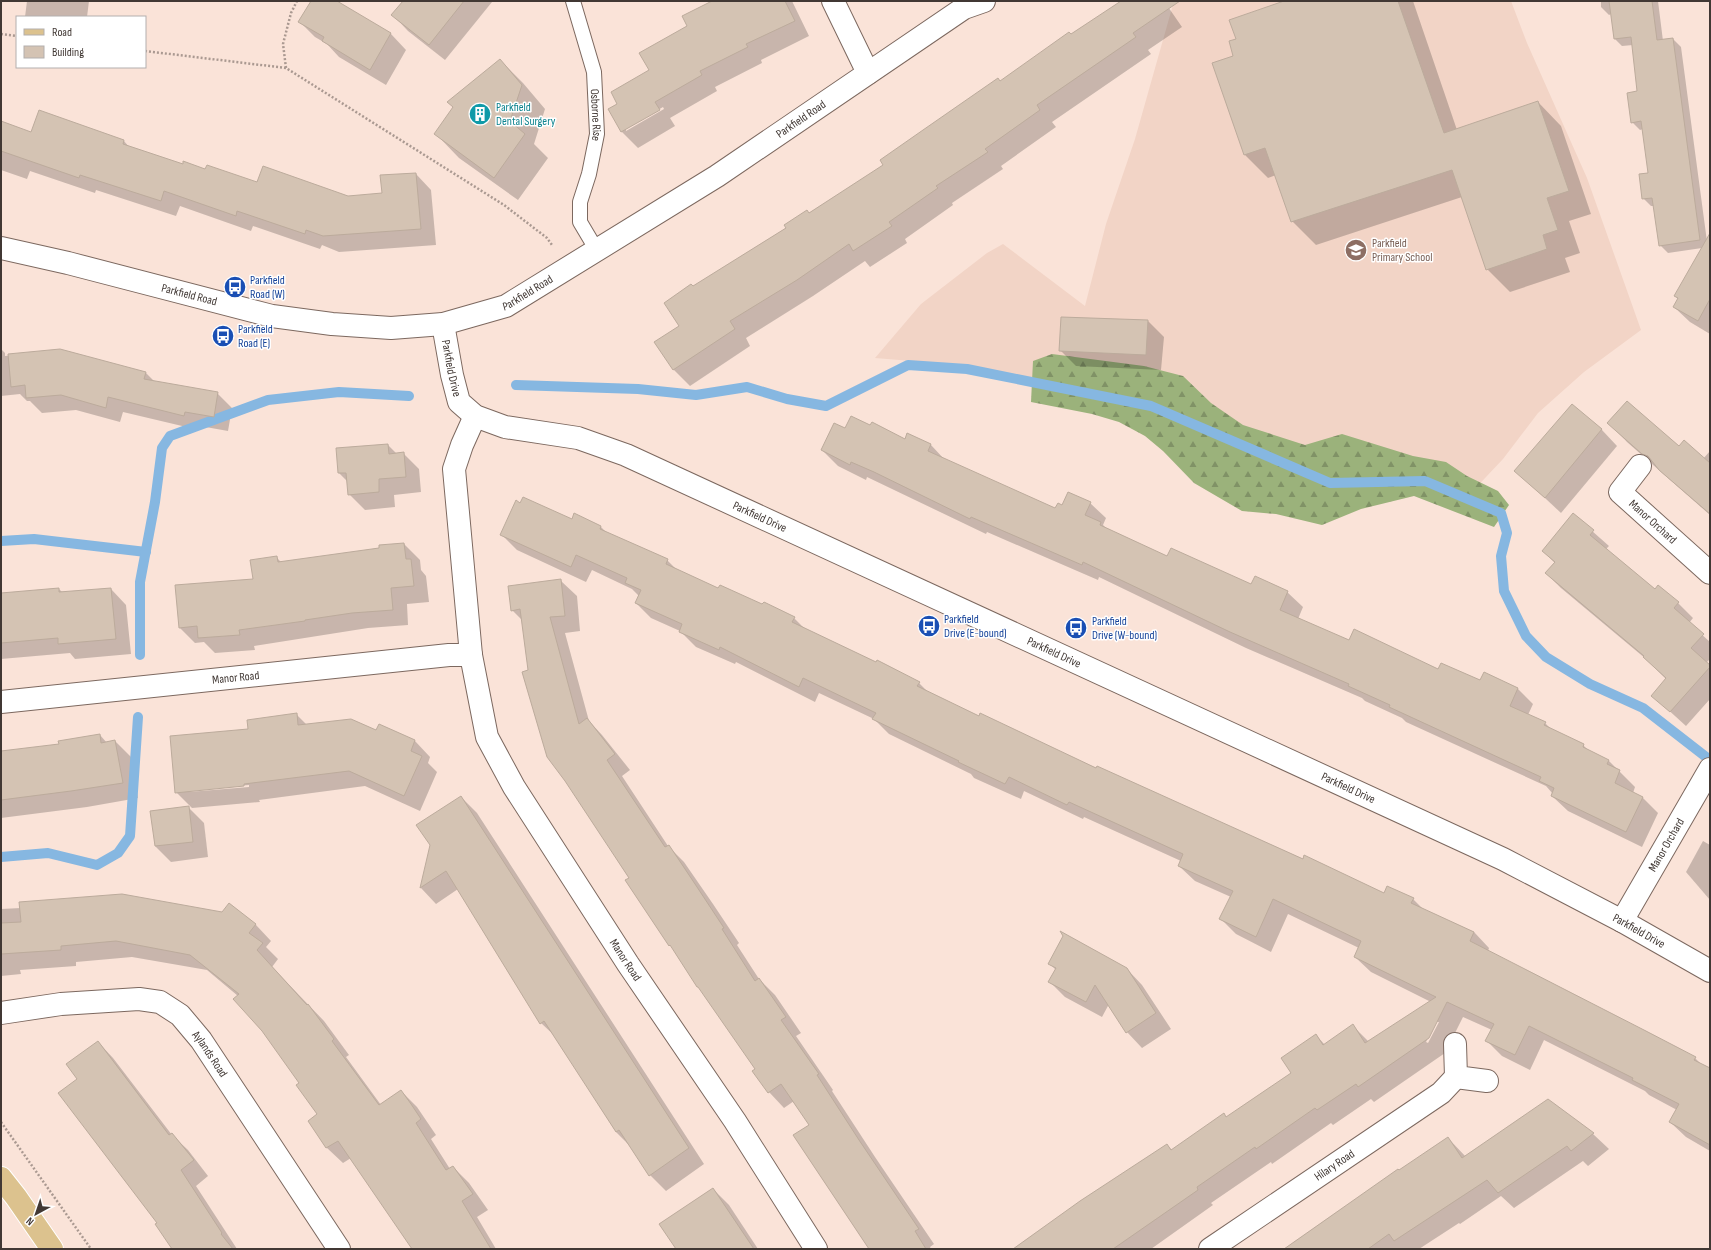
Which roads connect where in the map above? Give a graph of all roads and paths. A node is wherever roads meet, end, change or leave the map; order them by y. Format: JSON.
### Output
{"nodes":[{"id":1,"x":297,"y":1,"type":"edge"},
{"id":2,"x":573,"y":1,"type":"edge"},
{"id":3,"x":833,"y":1,"type":"edge"},
{"id":4,"x":984,"y":1,"type":"edge"},
{"id":5,"x":1,"y":34,"type":"edge"},
{"id":6,"x":16,"y":36,"type":"edge"},
{"id":7,"x":146,"y":51,"type":"edge"},
{"id":8,"x":286,"y":68,"type":"junction"},
{"id":9,"x":868,"y":73,"type":"junction"},
{"id":10,"x":1,"y":248,"type":"edge"},
{"id":11,"x":596,"y":249,"type":"junction"},
{"id":12,"x":567,"y":267,"type":"junction"},
{"id":13,"x":443,"y":324,"type":"junction"},
{"id":14,"x":475,"y":416,"type":"junction"},
{"id":15,"x":1640,"y":466,"type":"dead end"},
{"id":16,"x":1710,"y":573,"type":"edge"},
{"id":17,"x":471,"y":655,"type":"junction"},
{"id":18,"x":1,"y":702,"type":"edge"},
{"id":19,"x":1708,"y":773,"type":"edge"},
{"id":20,"x":1622,"y":921,"type":"junction"},
{"id":21,"x":1710,"y":971,"type":"edge"},
{"id":22,"x":1,"y":1012,"type":"edge"},
{"id":23,"x":1455,"y":1044,"type":"dead end"},
{"id":24,"x":1456,"y":1077,"type":"junction"},
{"id":25,"x":1487,"y":1081,"type":"dead end"},
{"id":26,"x":1,"y":1122,"type":"edge"},
{"id":27,"x":1,"y":1172,"type":"edge"},
{"id":28,"x":1,"y":1178,"type":"edge"},
{"id":29,"x":16,"y":1196,"type":"junction"},
{"id":30,"x":52,"y":1249,"type":"edge"},
{"id":31,"x":91,"y":1249,"type":"edge"},
{"id":32,"x":339,"y":1249,"type":"edge"},
{"id":33,"x":816,"y":1249,"type":"edge"},
{"id":34,"x":1210,"y":1249,"type":"edge"}],
"edges":[{"from":1,"to":8,"type":"path"},
{"from":2,"to":11,"type":"lane","name":"Osborne Rise"},
{"from":3,"to":9,"type":"street"},
{"from":4,"to":9,"type":"street","name":"Parkfield Road"},
{"from":5,"to":6,"type":"path"},
{"from":7,"to":8,"type":"path"},
{"from":8,"to":12,"type":"path"},
{"from":9,"to":11,"type":"street","name":"Parkfield Road"},
{"from":10,"to":13,"type":"street","name":"Parkfield Road"},
{"from":11,"to":12,"type":"street","name":"Parkfield Road"},
{"from":12,"to":13,"type":"street","name":"Parkfield Road"},
{"from":13,"to":14,"type":"street","name":"Parkfield Drive"},
{"from":14,"to":17,"type":"street","name":"Manor Road"},
{"from":14,"to":20,"type":"street","name":"Parkfield Drive"},
{"from":15,"to":16,"type":"street","name":"Manor Orchard"},
{"from":17,"to":18,"type":"street","name":"Manor Road"},
{"from":17,"to":33,"type":"street","name":"Manor Road"},
{"from":19,"to":20,"type":"street","name":"Manor Orchard"},
{"from":20,"to":21,"type":"street","name":"Parkfield Drive"},
{"from":22,"to":32,"type":"street","name":"Aylands Road"},
{"from":23,"to":24,"type":"street"},
{"from":24,"to":25,"type":"street"},
{"from":24,"to":34,"type":"street","name":"Hilary Road"},
{"from":26,"to":31,"type":"path"},
{"from":27,"to":29,"type":"main road"},
{"from":28,"to":29,"type":"main road"},
{"from":29,"to":30,"type":"main road"}]}
